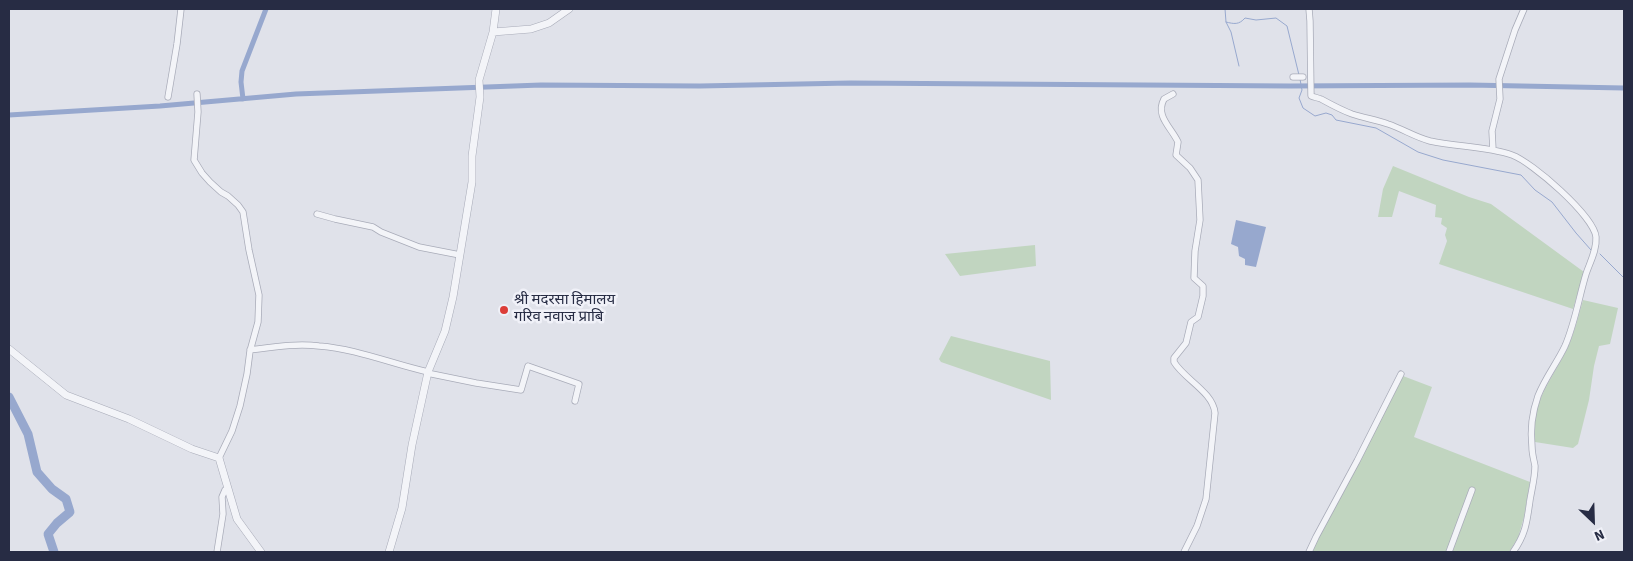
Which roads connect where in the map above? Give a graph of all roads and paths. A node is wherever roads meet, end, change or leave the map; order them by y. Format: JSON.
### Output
{"nodes":[{"id":1,"x":181,"y":9,"type":"edge"},
{"id":2,"x":496,"y":9,"type":"edge"},
{"id":3,"x":569,"y":9,"type":"edge"},
{"id":4,"x":1309,"y":9,"type":"edge"},
{"id":5,"x":1524,"y":9,"type":"edge"},
{"id":6,"x":493,"y":32,"type":"junction"},
{"id":7,"x":1293,"y":77,"type":"dead end"},
{"id":8,"x":1304,"y":77,"type":"dead end"},
{"id":9,"x":1173,"y":94,"type":"dead end"},
{"id":10,"x":197,"y":95,"type":"dead end"},
{"id":11,"x":168,"y":97,"type":"dead end"},
{"id":12,"x":1493,"y":150,"type":"junction"},
{"id":13,"x":317,"y":214,"type":"dead end"},
{"id":14,"x":460,"y":255,"type":"junction"},
{"id":15,"x":9,"y":349,"type":"edge"},
{"id":16,"x":250,"y":350,"type":"junction"},
{"id":17,"x":428,"y":372,"type":"junction"},
{"id":18,"x":1401,"y":374,"type":"dead end"},
{"id":19,"x":575,"y":401,"type":"dead end"},
{"id":20,"x":219,"y":458,"type":"junction"},
{"id":21,"x":227,"y":489,"type":"junction"},
{"id":22,"x":1472,"y":490,"type":"dead end"},
{"id":23,"x":217,"y":552,"type":"edge"},
{"id":24,"x":261,"y":552,"type":"edge"},
{"id":25,"x":389,"y":552,"type":"edge"},
{"id":26,"x":1184,"y":552,"type":"edge"},
{"id":27,"x":1309,"y":552,"type":"edge"},
{"id":28,"x":1449,"y":552,"type":"edge"},
{"id":29,"x":1513,"y":552,"type":"edge"}],
"edges":[{"from":1,"to":11,"type":"street"},
{"from":2,"to":6,"type":"street"},
{"from":3,"to":6,"type":"street"},
{"from":4,"to":12,"type":"street"},
{"from":5,"to":12,"type":"street"},
{"from":6,"to":14,"type":"street"},
{"from":7,"to":8,"type":"street"},
{"from":9,"to":26,"type":"street"},
{"from":10,"to":16,"type":"street"},
{"from":12,"to":29,"type":"street"},
{"from":13,"to":14,"type":"street"},
{"from":14,"to":17,"type":"street"},
{"from":15,"to":20,"type":"street"},
{"from":16,"to":17,"type":"street"},
{"from":16,"to":20,"type":"street"},
{"from":17,"to":19,"type":"street"},
{"from":17,"to":25,"type":"street"},
{"from":18,"to":27,"type":"street"},
{"from":20,"to":21,"type":"street"},
{"from":21,"to":23,"type":"street"},
{"from":21,"to":24,"type":"street"},
{"from":22,"to":28,"type":"street"}]}
